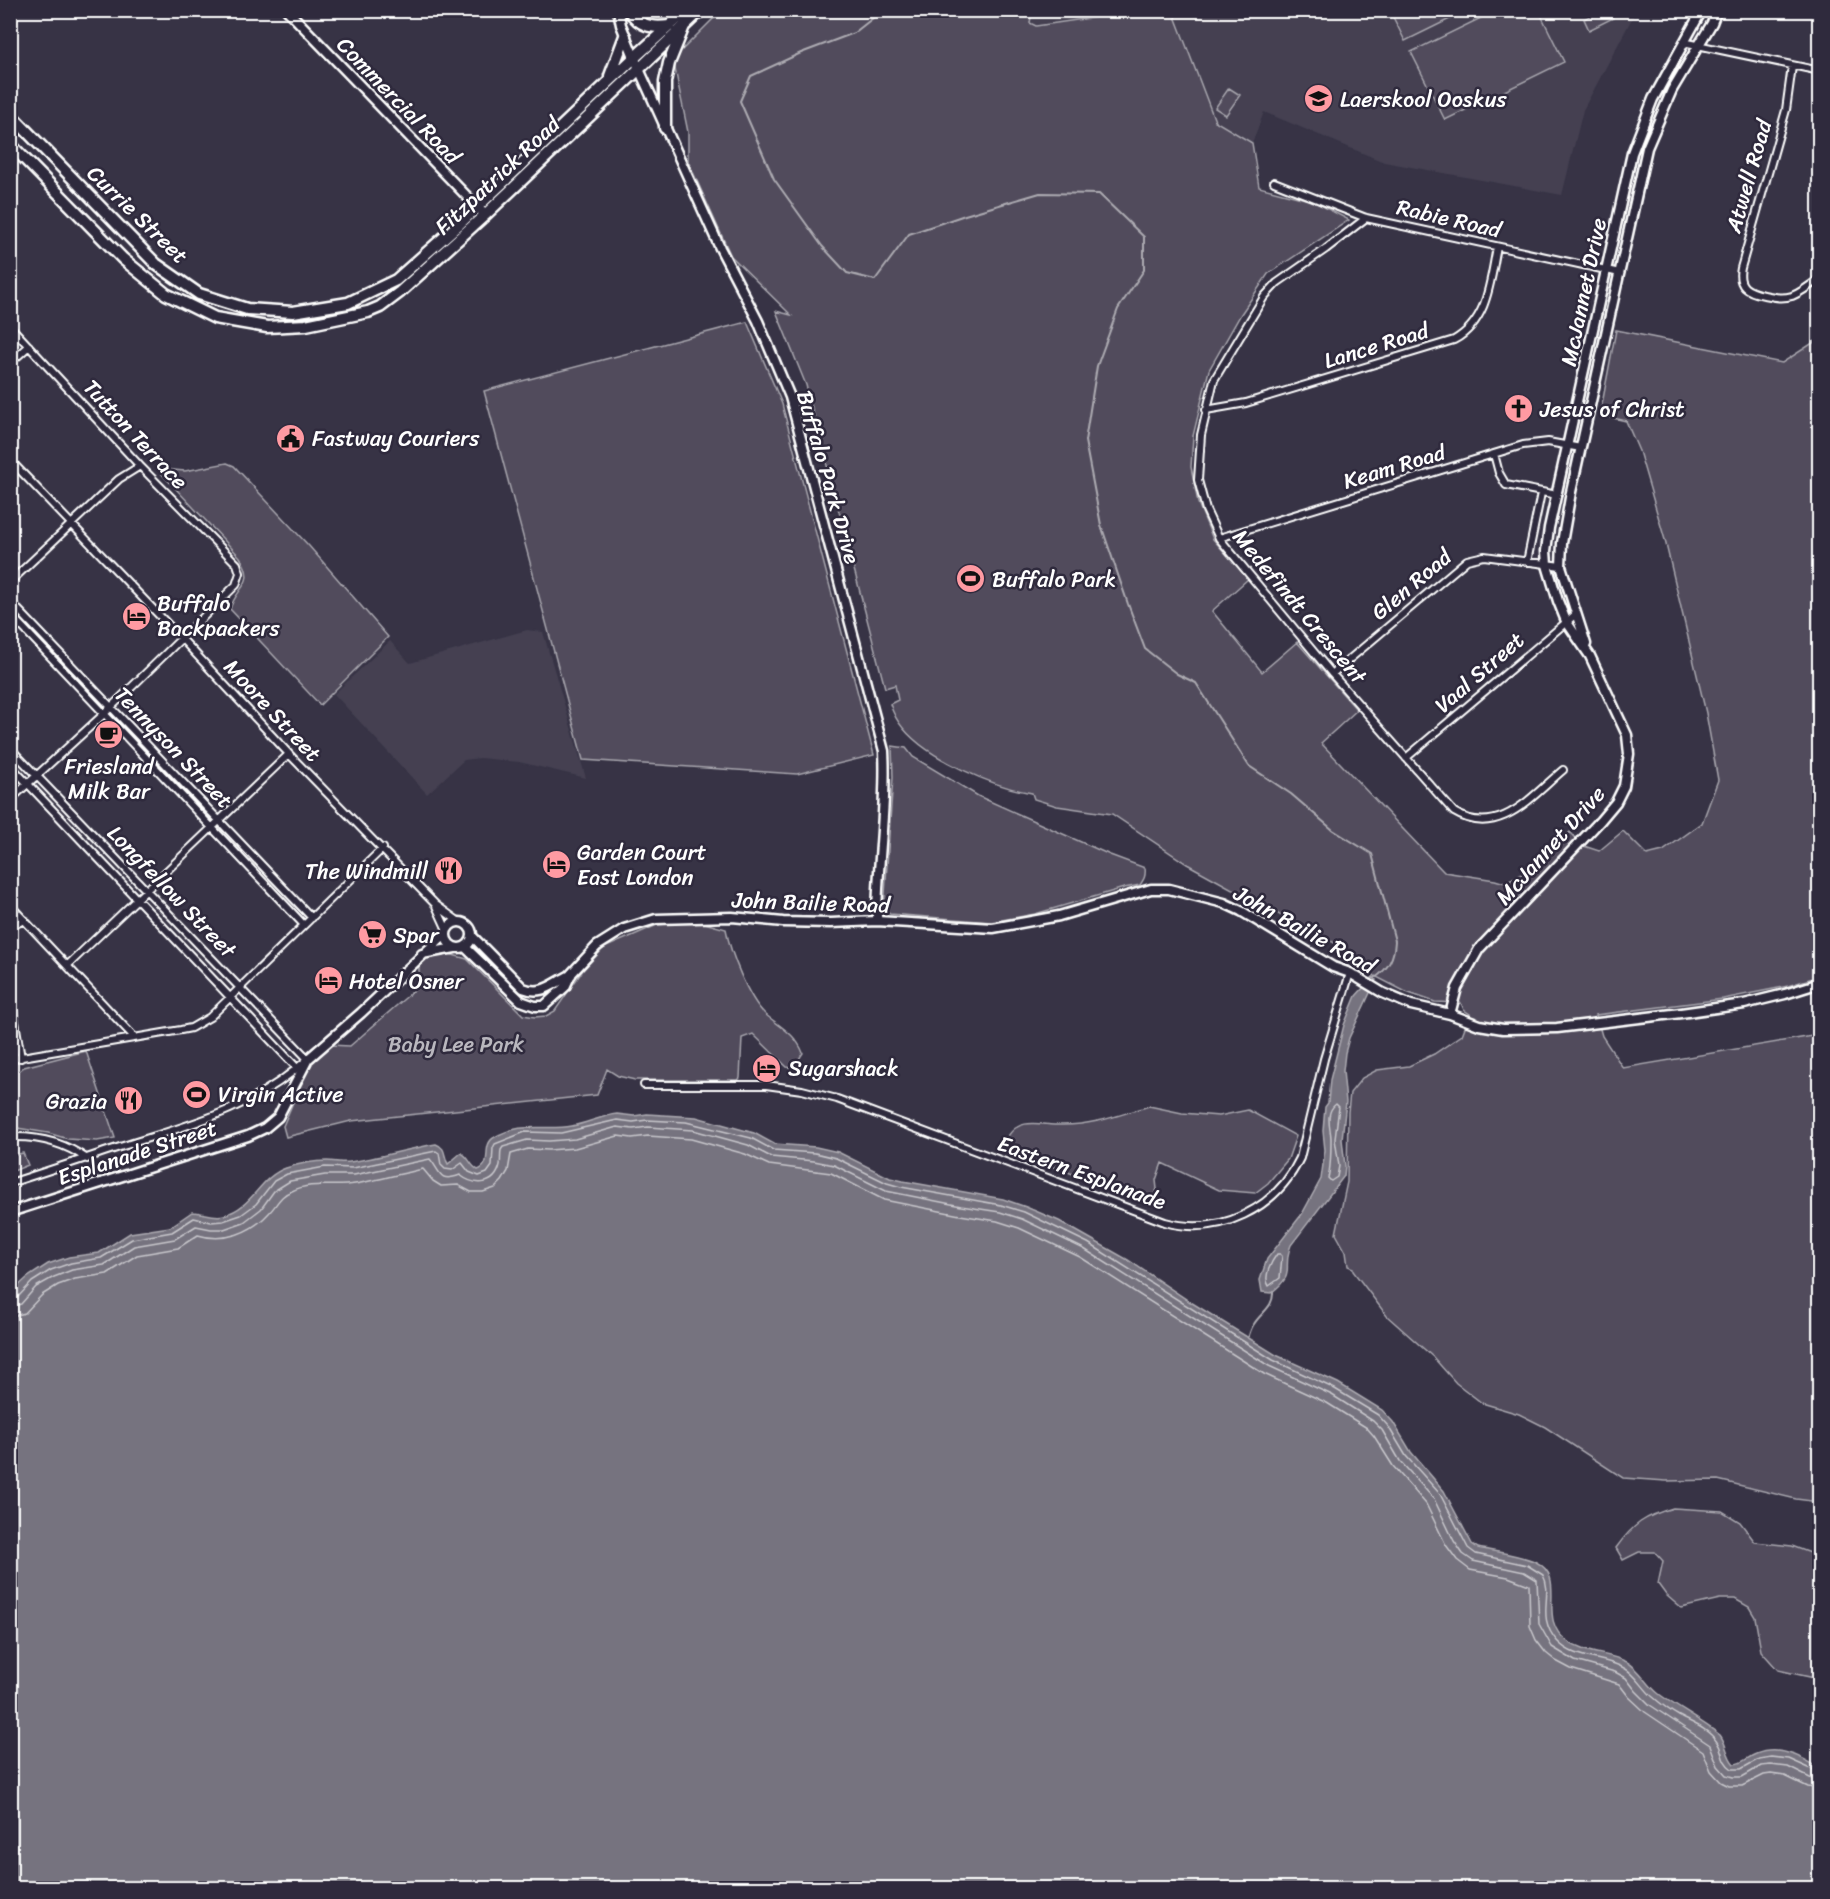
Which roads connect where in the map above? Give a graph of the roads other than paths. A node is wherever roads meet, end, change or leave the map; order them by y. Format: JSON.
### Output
{"nodes":[{"id":1,"x":287,"y":10,"type":"edge"},
{"id":2,"x":618,"y":10,"type":"edge"},
{"id":3,"x":629,"y":10,"type":"edge"},
{"id":4,"x":687,"y":10,"type":"edge"},
{"id":5,"x":701,"y":10,"type":"edge"},
{"id":6,"x":1702,"y":10,"type":"edge"},
{"id":7,"x":1717,"y":10,"type":"edge"},
{"id":8,"x":670,"y":26,"type":"junction"},
{"id":9,"x":684,"y":26,"type":"junction"},
{"id":10,"x":625,"y":36,"type":"junction"},
{"id":11,"x":1683,"y":42,"type":"junction"},
{"id":12,"x":1700,"y":45,"type":"junction"},
{"id":13,"x":634,"y":57,"type":"junction"},
{"id":14,"x":1792,"y":66,"type":"junction"},
{"id":15,"x":639,"y":69,"type":"junction"},
{"id":16,"x":1820,"y":71,"type":"edge"},
{"id":17,"x":607,"y":82,"type":"junction"},
{"id":18,"x":10,"y":114,"type":"edge"},
{"id":19,"x":665,"y":128,"type":"junction"},
{"id":20,"x":10,"y":144,"type":"edge"},
{"id":21,"x":1274,"y":182,"type":"dead end"},
{"id":22,"x":481,"y":211,"type":"junction"},
{"id":23,"x":1366,"y":218,"type":"junction"},
{"id":24,"x":1497,"y":247,"type":"junction"},
{"id":25,"x":1606,"y":270,"type":"junction"},
{"id":26,"x":1620,"y":273,"type":"junction"},
{"id":27,"x":1820,"y":278,"type":"edge"},
{"id":28,"x":396,"y":280,"type":"joint"},
{"id":29,"x":380,"y":307,"type":"joint"},
{"id":30,"x":10,"y":326,"type":"edge"},
{"id":31,"x":29,"y":346,"type":"junction"},
{"id":32,"x":10,"y":363,"type":"edge"},
{"id":33,"x":1206,"y":410,"type":"junction"},
{"id":34,"x":1568,"y":446,"type":"junction"},
{"id":35,"x":1581,"y":448,"type":"junction"},
{"id":36,"x":1494,"y":454,"type":"junction"},
{"id":37,"x":10,"y":460,"type":"edge"},
{"id":38,"x":140,"y":466,"type":"junction"},
{"id":39,"x":1541,"y":493,"type":"junction"},
{"id":40,"x":1557,"y":495,"type":"junction"},
{"id":41,"x":72,"y":523,"type":"junction"},
{"id":42,"x":1219,"y":538,"type":"junction"},
{"id":43,"x":1527,"y":562,"type":"junction"},
{"id":44,"x":1547,"y":565,"type":"junction"},
{"id":45,"x":1562,"y":566,"type":"junction"},
{"id":46,"x":10,"y":582,"type":"edge"},
{"id":47,"x":10,"y":601,"type":"edge"},
{"id":48,"x":10,"y":614,"type":"edge"},
{"id":49,"x":1576,"y":614,"type":"junction"},
{"id":50,"x":1566,"y":621,"type":"junction"},
{"id":51,"x":181,"y":638,"type":"junction"},
{"id":52,"x":1590,"y":656,"type":"junction"},
{"id":53,"x":1332,"y":674,"type":"junction"},
{"id":54,"x":111,"y":707,"type":"junction"},
{"id":55,"x":104,"y":714,"type":"junction"},
{"id":56,"x":10,"y":748,"type":"edge"},
{"id":57,"x":289,"y":754,"type":"junction"},
{"id":58,"x":1406,"y":758,"type":"junction"},
{"id":59,"x":10,"y":765,"type":"edge"},
{"id":60,"x":1563,"y":770,"type":"dead end"},
{"id":61,"x":38,"y":776,"type":"junction"},
{"id":62,"x":28,"y":784,"type":"junction"},
{"id":63,"x":10,"y":800,"type":"edge"},
{"id":64,"x":219,"y":820,"type":"junction"},
{"id":65,"x":212,"y":828,"type":"junction"},
{"id":66,"x":383,"y":849,"type":"junction"},
{"id":67,"x":147,"y":891,"type":"junction"},
{"id":68,"x":138,"y":899,"type":"junction"},
{"id":69,"x":10,"y":905,"type":"edge"},
{"id":70,"x":436,"y":905,"type":"junction"},
{"id":71,"x":312,"y":918,"type":"junction"},
{"id":72,"x":25,"y":920,"type":"junction"},
{"id":73,"x":458,"y":921,"type":"junction"},
{"id":74,"x":877,"y":921,"type":"junction"},
{"id":75,"x":304,"y":925,"type":"junction"},
{"id":76,"x":10,"y":926,"type":"edge"},
{"id":77,"x":446,"y":932,"type":"junction"},
{"id":78,"x":472,"y":937,"type":"junction"},
{"id":79,"x":465,"y":947,"type":"junction"},
{"id":80,"x":455,"y":948,"type":"junction"},
{"id":81,"x":422,"y":954,"type":"junction"},
{"id":82,"x":68,"y":965,"type":"junction"},
{"id":83,"x":1350,"y":973,"type":"junction"},
{"id":84,"x":571,"y":974,"type":"junction"},
{"id":85,"x":1820,"y":983,"type":"edge"},
{"id":86,"x":240,"y":988,"type":"junction"},
{"id":87,"x":10,"y":992,"type":"edge"},
{"id":88,"x":231,"y":998,"type":"junction"},
{"id":89,"x":1450,"y":1014,"type":"junction"},
{"id":90,"x":134,"y":1037,"type":"junction"},
{"id":91,"x":21,"y":1058,"type":"junction"},
{"id":92,"x":10,"y":1059,"type":"edge"},
{"id":93,"x":308,"y":1059,"type":"junction"},
{"id":94,"x":297,"y":1068,"type":"junction"},
{"id":95,"x":644,"y":1085,"type":"dead end"},
{"id":96,"x":10,"y":1137,"type":"edge"},
{"id":97,"x":87,"y":1159,"type":"junction"},
{"id":98,"x":10,"y":1184,"type":"edge"},
{"id":99,"x":10,"y":1212,"type":"edge"}],
"edges":[{"from":1,"to":22,"type":"street","name":"Commercial Road"},
{"from":2,"to":10,"type":"street","name":"Buffalo Park Drive"},
{"from":3,"to":8,"type":"main road"},
{"from":4,"to":8,"type":"main road","name":"Fitzpatrick Road"},
{"from":5,"to":9,"type":"main road","name":"Fitzpatrick Road"},
{"from":6,"to":11,"type":"street","name":"McJannet Drive"},
{"from":7,"to":12,"type":"street","name":"McJannet Drive"},
{"from":8,"to":13,"type":"main road","name":"Fitzpatrick Road"},
{"from":9,"to":15,"type":"main road","name":"Fitzpatrick Road"},
{"from":9,"to":19,"type":"main road"},
{"from":10,"to":13,"type":"street","name":"Buffalo Park Drive"},
{"from":10,"to":17,"type":"main road"},
{"from":11,"to":12,"type":"street"},
{"from":11,"to":25,"type":"street","name":"McJannet Drive"},
{"from":12,"to":14,"type":"street"},
{"from":12,"to":26,"type":"street","name":"McJannet Drive"},
{"from":13,"to":15,"type":"street","name":"Buffalo Park Drive"},
{"from":13,"to":17,"type":"main road","name":"Fitzpatrick Road"},
{"from":14,"to":16,"type":"street"},
{"from":14,"to":27,"type":"street","name":"Atwell Road"},
{"from":15,"to":19,"type":"street","name":"Buffalo Park Drive"},
{"from":15,"to":22,"type":"main road","name":"Fitzpatrick Road"},
{"from":17,"to":22,"type":"main road","name":"Fitzpatrick Road"},
{"from":18,"to":28,"type":"main road","name":"Currie Street"},
{"from":19,"to":74,"type":"street","name":"Buffalo Park Drive"},
{"from":20,"to":29,"type":"main road","name":"Currie Street"},
{"from":21,"to":23,"type":"street","name":"Rabie Road"},
{"from":22,"to":28,"type":"main road","name":"Fitzpatrick Road"},
{"from":22,"to":29,"type":"main road","name":"Fitzpatrick Road"},
{"from":23,"to":24,"type":"street","name":"Rabie Road"},
{"from":23,"to":33,"type":"street","name":"Medefindt Crescent"},
{"from":24,"to":25,"type":"street","name":"Rabie Road"},
{"from":24,"to":33,"type":"street","name":"Lance Road"},
{"from":25,"to":26,"type":"street","name":"Rabie Road"},
{"from":25,"to":34,"type":"street","name":"McJannet Drive"},
{"from":26,"to":35,"type":"street","name":"McJannet Drive"},
{"from":30,"to":31,"type":"street","name":"Tutton Terrace"},
{"from":31,"to":32,"type":"street"},
{"from":31,"to":38,"type":"street","name":"Tutton Terrace"},
{"from":33,"to":42,"type":"street","name":"Medefindt Crescent"},
{"from":34,"to":35,"type":"street","name":"Keam Road"},
{"from":34,"to":36,"type":"street","name":"Keam Road"},
{"from":34,"to":40,"type":"street","name":"McJannet Drive"},
{"from":35,"to":45,"type":"street","name":"McJannet Drive"},
{"from":36,"to":39,"type":"street"},
{"from":36,"to":42,"type":"street","name":"Keam Road"},
{"from":37,"to":41,"type":"street","name":"Moore Street"},
{"from":38,"to":41,"type":"street"},
{"from":38,"to":51,"type":"street","name":"Tutton Terrace"},
{"from":39,"to":40,"type":"street"},
{"from":39,"to":43,"type":"street"},
{"from":40,"to":44,"type":"street","name":"McJannet Drive"},
{"from":41,"to":46,"type":"street"},
{"from":41,"to":51,"type":"street","name":"Moore Street"},
{"from":42,"to":53,"type":"street","name":"Medefindt Crescent"},
{"from":43,"to":44,"type":"street","name":"Glen Road"},
{"from":43,"to":53,"type":"street","name":"Glen Road"},
{"from":44,"to":45,"type":"street","name":"Glen Road"},
{"from":44,"to":50,"type":"street","name":"McJannet Drive"},
{"from":45,"to":49,"type":"street","name":"McJannet Drive"},
{"from":47,"to":54,"type":"street","name":"Tennyson Street"},
{"from":48,"to":55,"type":"street","name":"Tennyson Street"},
{"from":49,"to":50,"type":"street","name":"Vaal Street"},
{"from":49,"to":52,"type":"street","name":"McJannet Drive"},
{"from":50,"to":52,"type":"street","name":"McJannet Drive"},
{"from":50,"to":58,"type":"street","name":"Vaal Street"},
{"from":51,"to":54,"type":"street"},
{"from":51,"to":57,"type":"street","name":"Moore Street"},
{"from":52,"to":89,"type":"street","name":"McJannet Drive"},
{"from":53,"to":58,"type":"street","name":"Medefindt Crescent"},
{"from":54,"to":55,"type":"street"},
{"from":54,"to":64,"type":"street","name":"Tennyson Street"},
{"from":55,"to":61,"type":"street"},
{"from":55,"to":65,"type":"street","name":"Tennyson Street"},
{"from":56,"to":61,"type":"street","name":"Longfellow Street"},
{"from":57,"to":64,"type":"street"},
{"from":57,"to":66,"type":"street","name":"Moore Street"},
{"from":58,"to":60,"type":"street","name":"Medefindt Crescent"},
{"from":59,"to":62,"type":"street","name":"Longfellow Street"},
{"from":61,"to":62,"type":"street"},
{"from":61,"to":67,"type":"street","name":"Longfellow Street"},
{"from":62,"to":63,"type":"street"},
{"from":62,"to":68,"type":"street","name":"Longfellow Street"},
{"from":64,"to":65,"type":"street"},
{"from":64,"to":71,"type":"street","name":"Tennyson Street"},
{"from":65,"to":67,"type":"street"},
{"from":65,"to":75,"type":"street","name":"Tennyson Street"},
{"from":66,"to":70,"type":"street","name":"Moore Street"},
{"from":66,"to":71,"type":"street"},
{"from":67,"to":68,"type":"street"},
{"from":67,"to":86,"type":"street","name":"Longfellow Street"},
{"from":68,"to":82,"type":"street"},
{"from":68,"to":88,"type":"street","name":"Longfellow Street"},
{"from":69,"to":72,"type":"street"},
{"from":70,"to":73,"type":"street","name":"Moore Street"},
{"from":70,"to":77,"type":"street","name":"Moore Street"},
{"from":71,"to":75,"type":"street"},
{"from":72,"to":76,"type":"street"},
{"from":72,"to":82,"type":"street"},
{"from":73,"to":77,"type":"street"},
{"from":73,"to":78,"type":"street"},
{"from":74,"to":83,"type":"street","name":"John Bailie Road"},
{"from":74,"to":84,"type":"street","name":"John Bailie Road"},
{"from":75,"to":86,"type":"street"},
{"from":77,"to":80,"type":"street"},
{"from":77,"to":81,"type":"street"},
{"from":78,"to":79,"type":"street"},
{"from":78,"to":84,"type":"street","name":"John Bailie Road"},
{"from":79,"to":80,"type":"street"},
{"from":79,"to":84,"type":"street","name":"John Bailie Road"},
{"from":80,"to":81,"type":"street"},
{"from":81,"to":93,"type":"street"},
{"from":82,"to":90,"type":"street"},
{"from":83,"to":89,"type":"street","name":"John Bailie Road"},
{"from":83,"to":95,"type":"street","name":"Eastern Esplanade"},
{"from":85,"to":89,"type":"street","name":"John Bailie Road"},
{"from":86,"to":88,"type":"street"},
{"from":86,"to":93,"type":"street","name":"Longfellow Street"},
{"from":87,"to":91,"type":"street"},
{"from":88,"to":90,"type":"street"},
{"from":88,"to":94,"type":"street","name":"Longfellow Street"},
{"from":90,"to":91,"type":"street"},
{"from":91,"to":92,"type":"street"},
{"from":93,"to":94,"type":"street"},
{"from":93,"to":99,"type":"street","name":"Esplanade Street"},
{"from":94,"to":97,"type":"street"},
{"from":96,"to":97,"type":"street"},
{"from":97,"to":98,"type":"street"}]}
